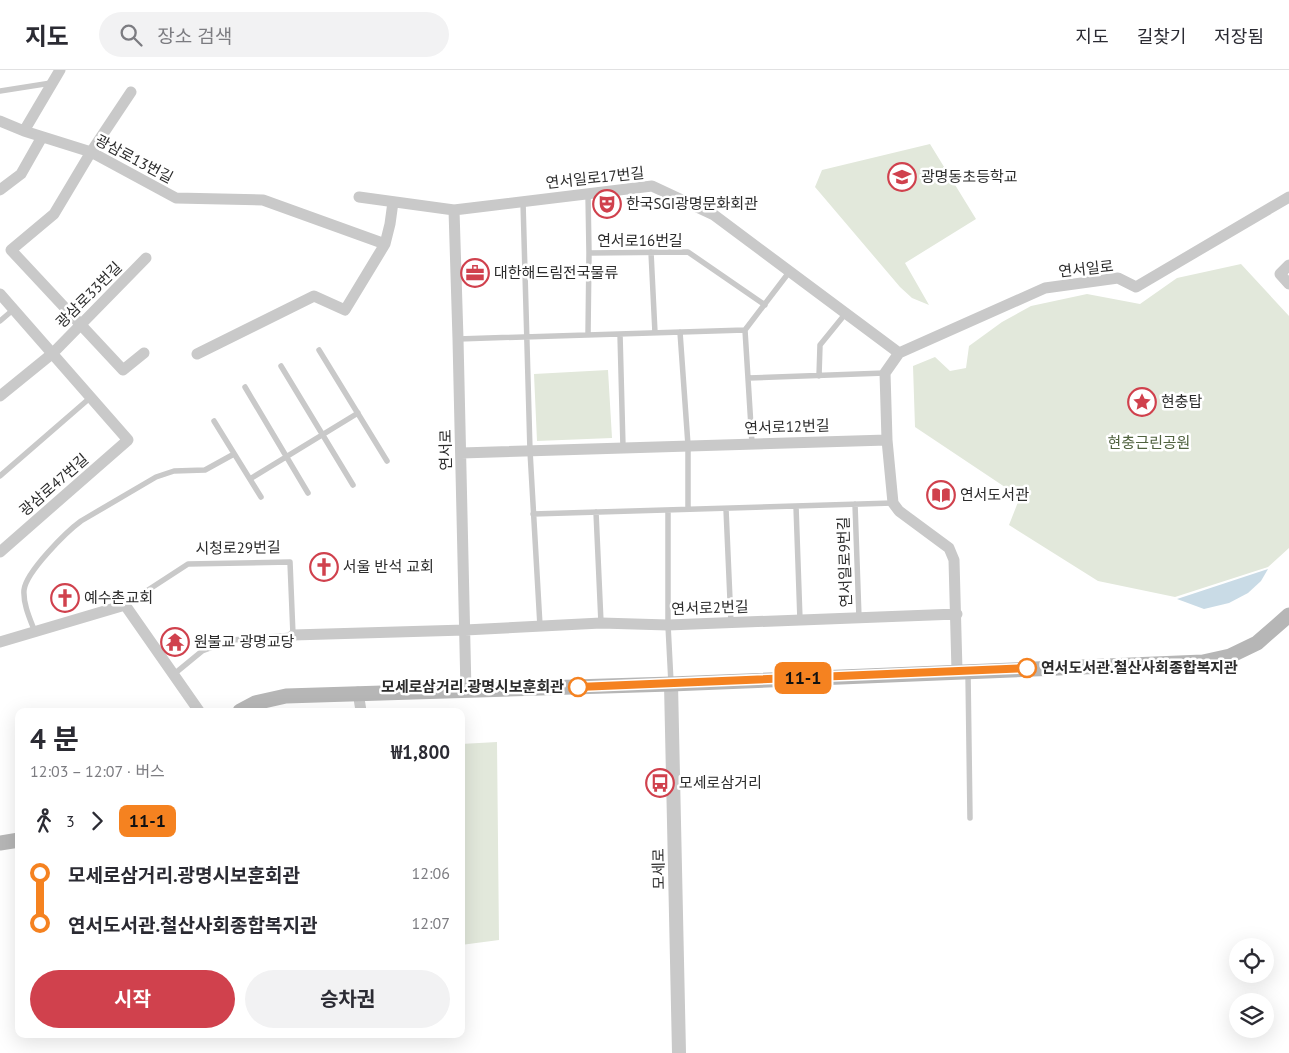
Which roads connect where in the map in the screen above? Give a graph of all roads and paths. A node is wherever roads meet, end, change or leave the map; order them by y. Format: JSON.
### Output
{"nodes":[{"id":1,"x":60,"y":70,"type":"edge"},
{"id":2,"x":53,"y":82,"type":"junction"},
{"id":3,"x":0,"y":92,"type":"edge"},
{"id":4,"x":131,"y":92,"type":"dead end"},
{"id":5,"x":0,"y":121,"type":"edge"},
{"id":6,"x":24,"y":131,"type":"junction"},
{"id":7,"x":42,"y":136,"type":"junction"},
{"id":8,"x":91,"y":152,"type":"junction"},
{"id":9,"x":0,"y":190,"type":"edge"},
{"id":10,"x":588,"y":194,"type":"junction"},
{"id":11,"x":359,"y":197,"type":"dead end"},
{"id":12,"x":1289,"y":197,"type":"edge"},
{"id":13,"x":393,"y":202,"type":"junction"},
{"id":14,"x":523,"y":202,"type":"junction"},
{"id":15,"x":454,"y":210,"type":"junction"},
{"id":16,"x":385,"y":244,"type":"junction"},
{"id":17,"x":651,"y":252,"type":"junction"},
{"id":18,"x":589,"y":253,"type":"junction"},
{"id":19,"x":146,"y":258,"type":"dead end"},
{"id":20,"x":1289,"y":266,"type":"edge"},
{"id":21,"x":790,"y":271,"type":"junction"},
{"id":22,"x":1289,"y":284,"type":"edge"},
{"id":23,"x":0,"y":294,"type":"edge"},
{"id":24,"x":765,"y":304,"type":"junction"},
{"id":25,"x":14,"y":309,"type":"junction"},
{"id":26,"x":846,"y":313,"type":"junction"},
{"id":27,"x":0,"y":320,"type":"edge"},
{"id":28,"x":81,"y":325,"type":"junction"},
{"id":29,"x":745,"y":330,"type":"junction"},
{"id":30,"x":680,"y":332,"type":"junction"},
{"id":31,"x":655,"y":333,"type":"junction"},
{"id":32,"x":620,"y":334,"type":"junction"},
{"id":33,"x":588,"y":335,"type":"junction"},
{"id":34,"x":528,"y":337,"type":"junction"},
{"id":35,"x":458,"y":339,"type":"junction"},
{"id":36,"x":319,"y":350,"type":"dead end"},
{"id":37,"x":53,"y":353,"type":"junction"},
{"id":38,"x":144,"y":353,"type":"dead end"},
{"id":39,"x":898,"y":353,"type":"junction"},
{"id":40,"x":197,"y":354,"type":"dead end"},
{"id":41,"x":281,"y":366,"type":"dead end"},
{"id":42,"x":885,"y":373,"type":"junction"},
{"id":43,"x":819,"y":376,"type":"junction"},
{"id":44,"x":748,"y":378,"type":"junction"},
{"id":45,"x":246,"y":387,"type":"dead end"},
{"id":46,"x":0,"y":396,"type":"edge"},
{"id":47,"x":91,"y":396,"type":"junction"},
{"id":48,"x":358,"y":413,"type":"junction"},
{"id":49,"x":214,"y":421,"type":"dead end"},
{"id":50,"x":322,"y":434,"type":"junction"},
{"id":51,"x":887,"y":440,"type":"junction"},
{"id":52,"x":752,"y":443,"type":"junction"},
{"id":53,"x":688,"y":445,"type":"junction"},
{"id":54,"x":623,"y":447,"type":"junction"},
{"id":55,"x":530,"y":451,"type":"junction"},
{"id":56,"x":460,"y":453,"type":"junction"},
{"id":57,"x":234,"y":454,"type":"junction"},
{"id":58,"x":286,"y":456,"type":"junction"},
{"id":59,"x":387,"y":461,"type":"dead end"},
{"id":60,"x":0,"y":476,"type":"edge"},
{"id":61,"x":250,"y":479,"type":"junction"},
{"id":62,"x":353,"y":484,"type":"dead end"},
{"id":63,"x":308,"y":493,"type":"dead end"},
{"id":64,"x":261,"y":497,"type":"dead end"},
{"id":65,"x":893,"y":502,"type":"junction"},
{"id":66,"x":855,"y":504,"type":"junction"},
{"id":67,"x":796,"y":506,"type":"junction"},
{"id":68,"x":688,"y":509,"type":"junction"},
{"id":69,"x":726,"y":509,"type":"junction"},
{"id":70,"x":668,"y":510,"type":"junction"},
{"id":71,"x":596,"y":512,"type":"junction"},
{"id":72,"x":534,"y":514,"type":"junction"},
{"id":73,"x":0,"y":552,"type":"edge"},
{"id":74,"x":125,"y":605,"type":"junction"},
{"id":75,"x":957,"y":614,"type":"junction"},
{"id":76,"x":1289,"y":615,"type":"edge"},
{"id":77,"x":859,"y":618,"type":"junction"},
{"id":78,"x":800,"y":620,"type":"junction"},
{"id":79,"x":601,"y":623,"type":"junction"},
{"id":80,"x":731,"y":623,"type":"junction"},
{"id":81,"x":668,"y":625,"type":"junction"},
{"id":82,"x":540,"y":626,"type":"junction"},
{"id":83,"x":465,"y":630,"type":"junction"},
{"id":84,"x":35,"y":632,"type":"junction"},
{"id":85,"x":292,"y":635,"type":"junction"},
{"id":86,"x":0,"y":642,"type":"edge"},
{"id":87,"x":963,"y":671,"type":"junction"},
{"id":88,"x":174,"y":674,"type":"junction"},
{"id":89,"x":671,"y":684,"type":"junction"},
{"id":90,"x":466,"y":690,"type":"junction"},
{"id":91,"x":358,"y":692,"type":"junction"},
{"id":92,"x":197,"y":708,"type":"edge"},
{"id":93,"x":246,"y":708,"type":"edge"},
{"id":94,"x":361,"y":708,"type":"edge"},
{"id":95,"x":970,"y":818,"type":"dead end"},
{"id":96,"x":15,"y":841,"type":"edge"},
{"id":97,"x":0,"y":843,"type":"edge"},
{"id":98,"x":679,"y":1053,"type":"edge"}],
"edges":[{"from":1,"to":2,"type":"street"},
{"from":2,"to":3,"type":"lane"},
{"from":2,"to":6,"type":"street"},
{"from":4,"to":8,"type":"street"},
{"from":5,"to":6,"type":"street","name":"광삼로13번길"},
{"from":6,"to":7,"type":"street","name":"광삼로13번길"},
{"from":7,"to":8,"type":"street","name":"광삼로13번길"},
{"from":7,"to":9,"type":"street"},
{"from":8,"to":16,"type":"street","name":"광삼로13번길"},
{"from":8,"to":28,"type":"street"},
{"from":10,"to":14,"type":"street","name":"연서일로17번길"},
{"from":10,"to":18,"type":"lane","name":"연서로16번길"},
{"from":10,"to":21,"type":"street","name":"연서일로17번길"},
{"from":11,"to":13,"type":"street","name":"연서일로17번길"},
{"from":12,"to":39,"type":"street","name":"연서일로"},
{"from":13,"to":15,"type":"street","name":"연서일로17번길"},
{"from":13,"to":16,"type":"street"},
{"from":14,"to":15,"type":"street","name":"연서일로17번길"},
{"from":14,"to":34,"type":"lane"},
{"from":15,"to":35,"type":"street","name":"연서로"},
{"from":16,"to":40,"type":"street"},
{"from":17,"to":18,"type":"lane","name":"연서로16번길"},
{"from":17,"to":24,"type":"lane","name":"연서로16번길"},
{"from":17,"to":31,"type":"lane"},
{"from":18,"to":33,"type":"lane","name":"연서로16번길"},
{"from":19,"to":28,"type":"street","name":"광삼로33번길"},
{"from":20,"to":22,"type":"street"},
{"from":21,"to":24,"type":"lane"},
{"from":21,"to":26,"type":"street","name":"연서일로17번길"},
{"from":23,"to":25,"type":"street"},
{"from":24,"to":29,"type":"lane"},
{"from":25,"to":27,"type":"lane"},
{"from":25,"to":37,"type":"street"},
{"from":26,"to":39,"type":"street","name":"연서일로17번길"},
{"from":26,"to":43,"type":"lane"},
{"from":28,"to":37,"type":"street","name":"광삼로33번길"},
{"from":28,"to":38,"type":"street"},
{"from":29,"to":30,"type":"lane"},
{"from":29,"to":44,"type":"lane"},
{"from":30,"to":31,"type":"lane"},
{"from":30,"to":53,"type":"lane"},
{"from":31,"to":32,"type":"lane"},
{"from":32,"to":33,"type":"lane"},
{"from":32,"to":54,"type":"lane"},
{"from":33,"to":34,"type":"lane"},
{"from":34,"to":35,"type":"lane"},
{"from":34,"to":55,"type":"lane"},
{"from":35,"to":56,"type":"street","name":"연서로"},
{"from":36,"to":48,"type":"lane"},
{"from":37,"to":46,"type":"street","name":"광삼로33번길"},
{"from":37,"to":47,"type":"street"},
{"from":39,"to":42,"type":"street"},
{"from":41,"to":50,"type":"lane"},
{"from":42,"to":43,"type":"lane"},
{"from":42,"to":51,"type":"street"},
{"from":43,"to":44,"type":"lane"},
{"from":44,"to":52,"type":"lane"},
{"from":45,"to":58,"type":"lane"},
{"from":47,"to":60,"type":"lane"},
{"from":47,"to":73,"type":"street","name":"광삼로47번길"},
{"from":48,"to":50,"type":"lane"},
{"from":48,"to":59,"type":"lane"},
{"from":49,"to":57,"type":"lane"},
{"from":50,"to":58,"type":"lane"},
{"from":50,"to":62,"type":"lane"},
{"from":51,"to":52,"type":"street","name":"연서로12번길"},
{"from":51,"to":65,"type":"street"},
{"from":52,"to":53,"type":"street","name":"연서로12번길"},
{"from":53,"to":54,"type":"street","name":"연서로12번길"},
{"from":53,"to":68,"type":"lane"},
{"from":54,"to":55,"type":"street","name":"연서로12번길"},
{"from":55,"to":56,"type":"street","name":"연서로12번길"},
{"from":55,"to":72,"type":"lane"},
{"from":56,"to":83,"type":"street","name":"연서로"},
{"from":57,"to":61,"type":"lane"},
{"from":57,"to":84,"type":"lane"},
{"from":58,"to":61,"type":"lane"},
{"from":58,"to":63,"type":"lane"},
{"from":61,"to":64,"type":"lane"},
{"from":65,"to":66,"type":"lane","name":"연서일로9번길"},
{"from":65,"to":75,"type":"street"},
{"from":66,"to":67,"type":"lane","name":"연서일로9번길"},
{"from":66,"to":77,"type":"lane","name":"연서일로9번길"},
{"from":67,"to":69,"type":"lane","name":"연서일로9번길"},
{"from":67,"to":78,"type":"lane"},
{"from":68,"to":69,"type":"lane","name":"연서일로9번길"},
{"from":68,"to":70,"type":"lane","name":"연서일로9번길"},
{"from":69,"to":80,"type":"lane"},
{"from":70,"to":71,"type":"lane","name":"연서일로9번길"},
{"from":70,"to":81,"type":"lane"},
{"from":71,"to":72,"type":"lane","name":"연서일로9번길"},
{"from":71,"to":79,"type":"lane"},
{"from":72,"to":82,"type":"lane"},
{"from":74,"to":84,"type":"street","name":"시청로29번길"},
{"from":74,"to":85,"type":"lane","name":"시청로29번길"},
{"from":74,"to":88,"type":"street"},
{"from":75,"to":77,"type":"street","name":"연서로2번길"},
{"from":75,"to":87,"type":"street"},
{"from":76,"to":87,"type":"main road"},
{"from":77,"to":78,"type":"street","name":"연서로2번길"},
{"from":78,"to":80,"type":"street","name":"연서로2번길"},
{"from":79,"to":81,"type":"street","name":"연서로2번길"},
{"from":79,"to":82,"type":"street","name":"연서로2번길"},
{"from":80,"to":81,"type":"street","name":"연서로2번길"},
{"from":81,"to":89,"type":"lane"},
{"from":82,"to":83,"type":"street","name":"연서로2번길"},
{"from":83,"to":85,"type":"street"},
{"from":83,"to":90,"type":"street","name":"연서로"},
{"from":84,"to":86,"type":"street","name":"시청로29번길"},
{"from":85,"to":88,"type":"lane"},
{"from":87,"to":89,"type":"main road"},
{"from":87,"to":95,"type":"lane"},
{"from":88,"to":92,"type":"street"},
{"from":89,"to":90,"type":"main road"},
{"from":89,"to":98,"type":"street","name":"모세로"},
{"from":90,"to":91,"type":"main road"},
{"from":91,"to":93,"type":"main road"},
{"from":91,"to":94,"type":"street"},
{"from":96,"to":97,"type":"main road"}]}
